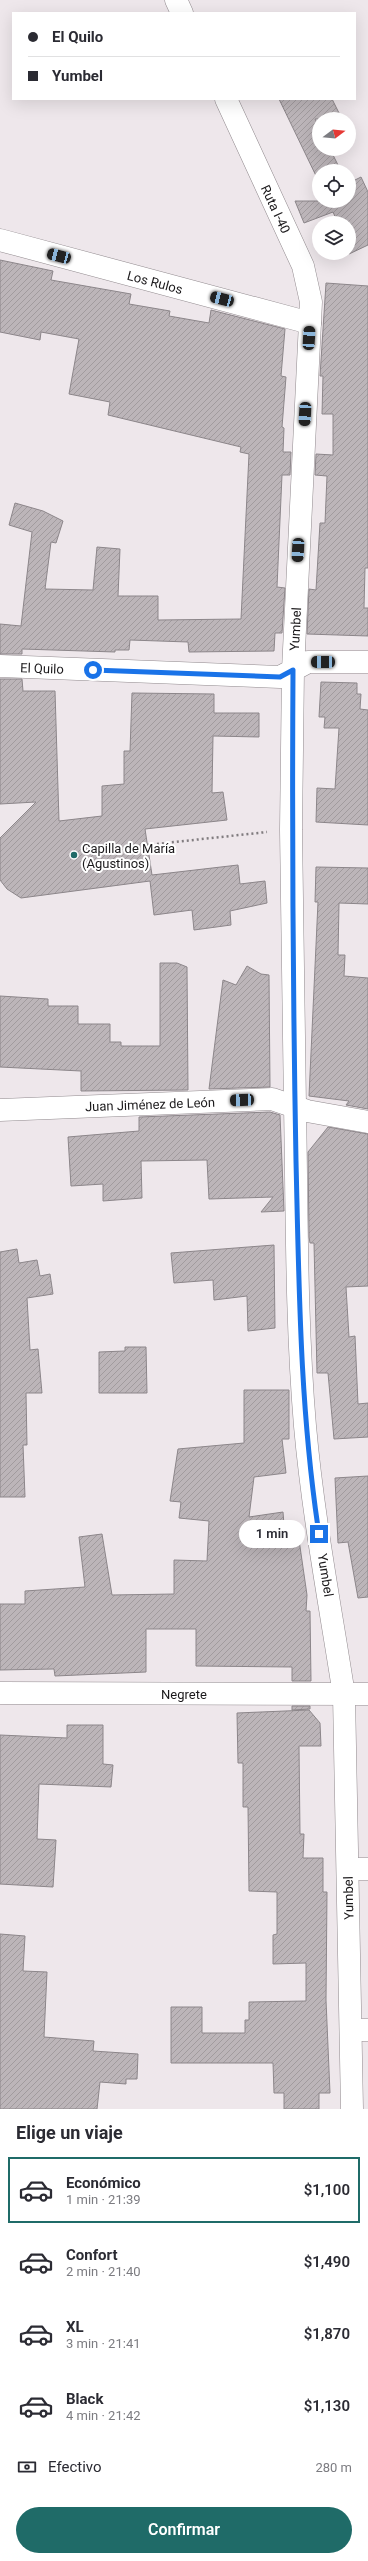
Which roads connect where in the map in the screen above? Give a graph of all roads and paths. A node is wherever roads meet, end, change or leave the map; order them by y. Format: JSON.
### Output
{"nodes":[{"id":1,"x":176,"y":0,"type":"edge"},
{"id":2,"x":182,"y":12,"type":"edge"},
{"id":3,"x":226,"y":100,"type":"edge"},
{"id":4,"x":0,"y":240,"type":"edge"},
{"id":5,"x":310,"y":323,"type":"junction"},
{"id":6,"x":368,"y":662,"type":"edge"},
{"id":7,"x":0,"y":666,"type":"edge"},
{"id":8,"x":293,"y":670,"type":"junction"},
{"id":9,"x":291,"y":830,"type":"junction"},
{"id":10,"x":147,"y":845,"type":"dead end"},
{"id":11,"x":295,"y":1106,"type":"junction"},
{"id":12,"x":0,"y":1110,"type":"edge"},
{"id":13,"x":368,"y":1122,"type":"edge"},
{"id":14,"x":0,"y":1693,"type":"edge"},
{"id":15,"x":344,"y":1694,"type":"junction"},
{"id":16,"x":368,"y":1694,"type":"edge"},
{"id":17,"x":358,"y":1869,"type":"edge"},
{"id":18,"x":359,"y":2030,"type":"edge"},
{"id":19,"x":352,"y":2109,"type":"edge"}],
"edges":[{"from":1,"to":2,"type":"street"},
{"from":3,"to":5,"type":"street","name":"Ruta I-40"},
{"from":4,"to":5,"type":"street","name":"Los Rulos"},
{"from":5,"to":8,"type":"street","name":"Yumbel"},
{"from":6,"to":8,"type":"street","name":"El Quilo"},
{"from":7,"to":8,"type":"street","name":"El Quilo"},
{"from":8,"to":9,"type":"street","name":"Yumbel"},
{"from":9,"to":10,"type":"path"},
{"from":9,"to":11,"type":"street","name":"Yumbel"},
{"from":11,"to":12,"type":"street","name":"Juan Jiménez de León"},
{"from":11,"to":13,"type":"street","name":"Juan Jiménez de León"},
{"from":11,"to":15,"type":"street","name":"Yumbel"},
{"from":14,"to":15,"type":"street","name":"Negrete"},
{"from":15,"to":16,"type":"street","name":"Negrete"},
{"from":15,"to":17,"type":"street","name":"Yumbel"},
{"from":17,"to":18,"type":"street","name":"Yumbel"},
{"from":18,"to":19,"type":"street","name":"Yumbel"}]}
